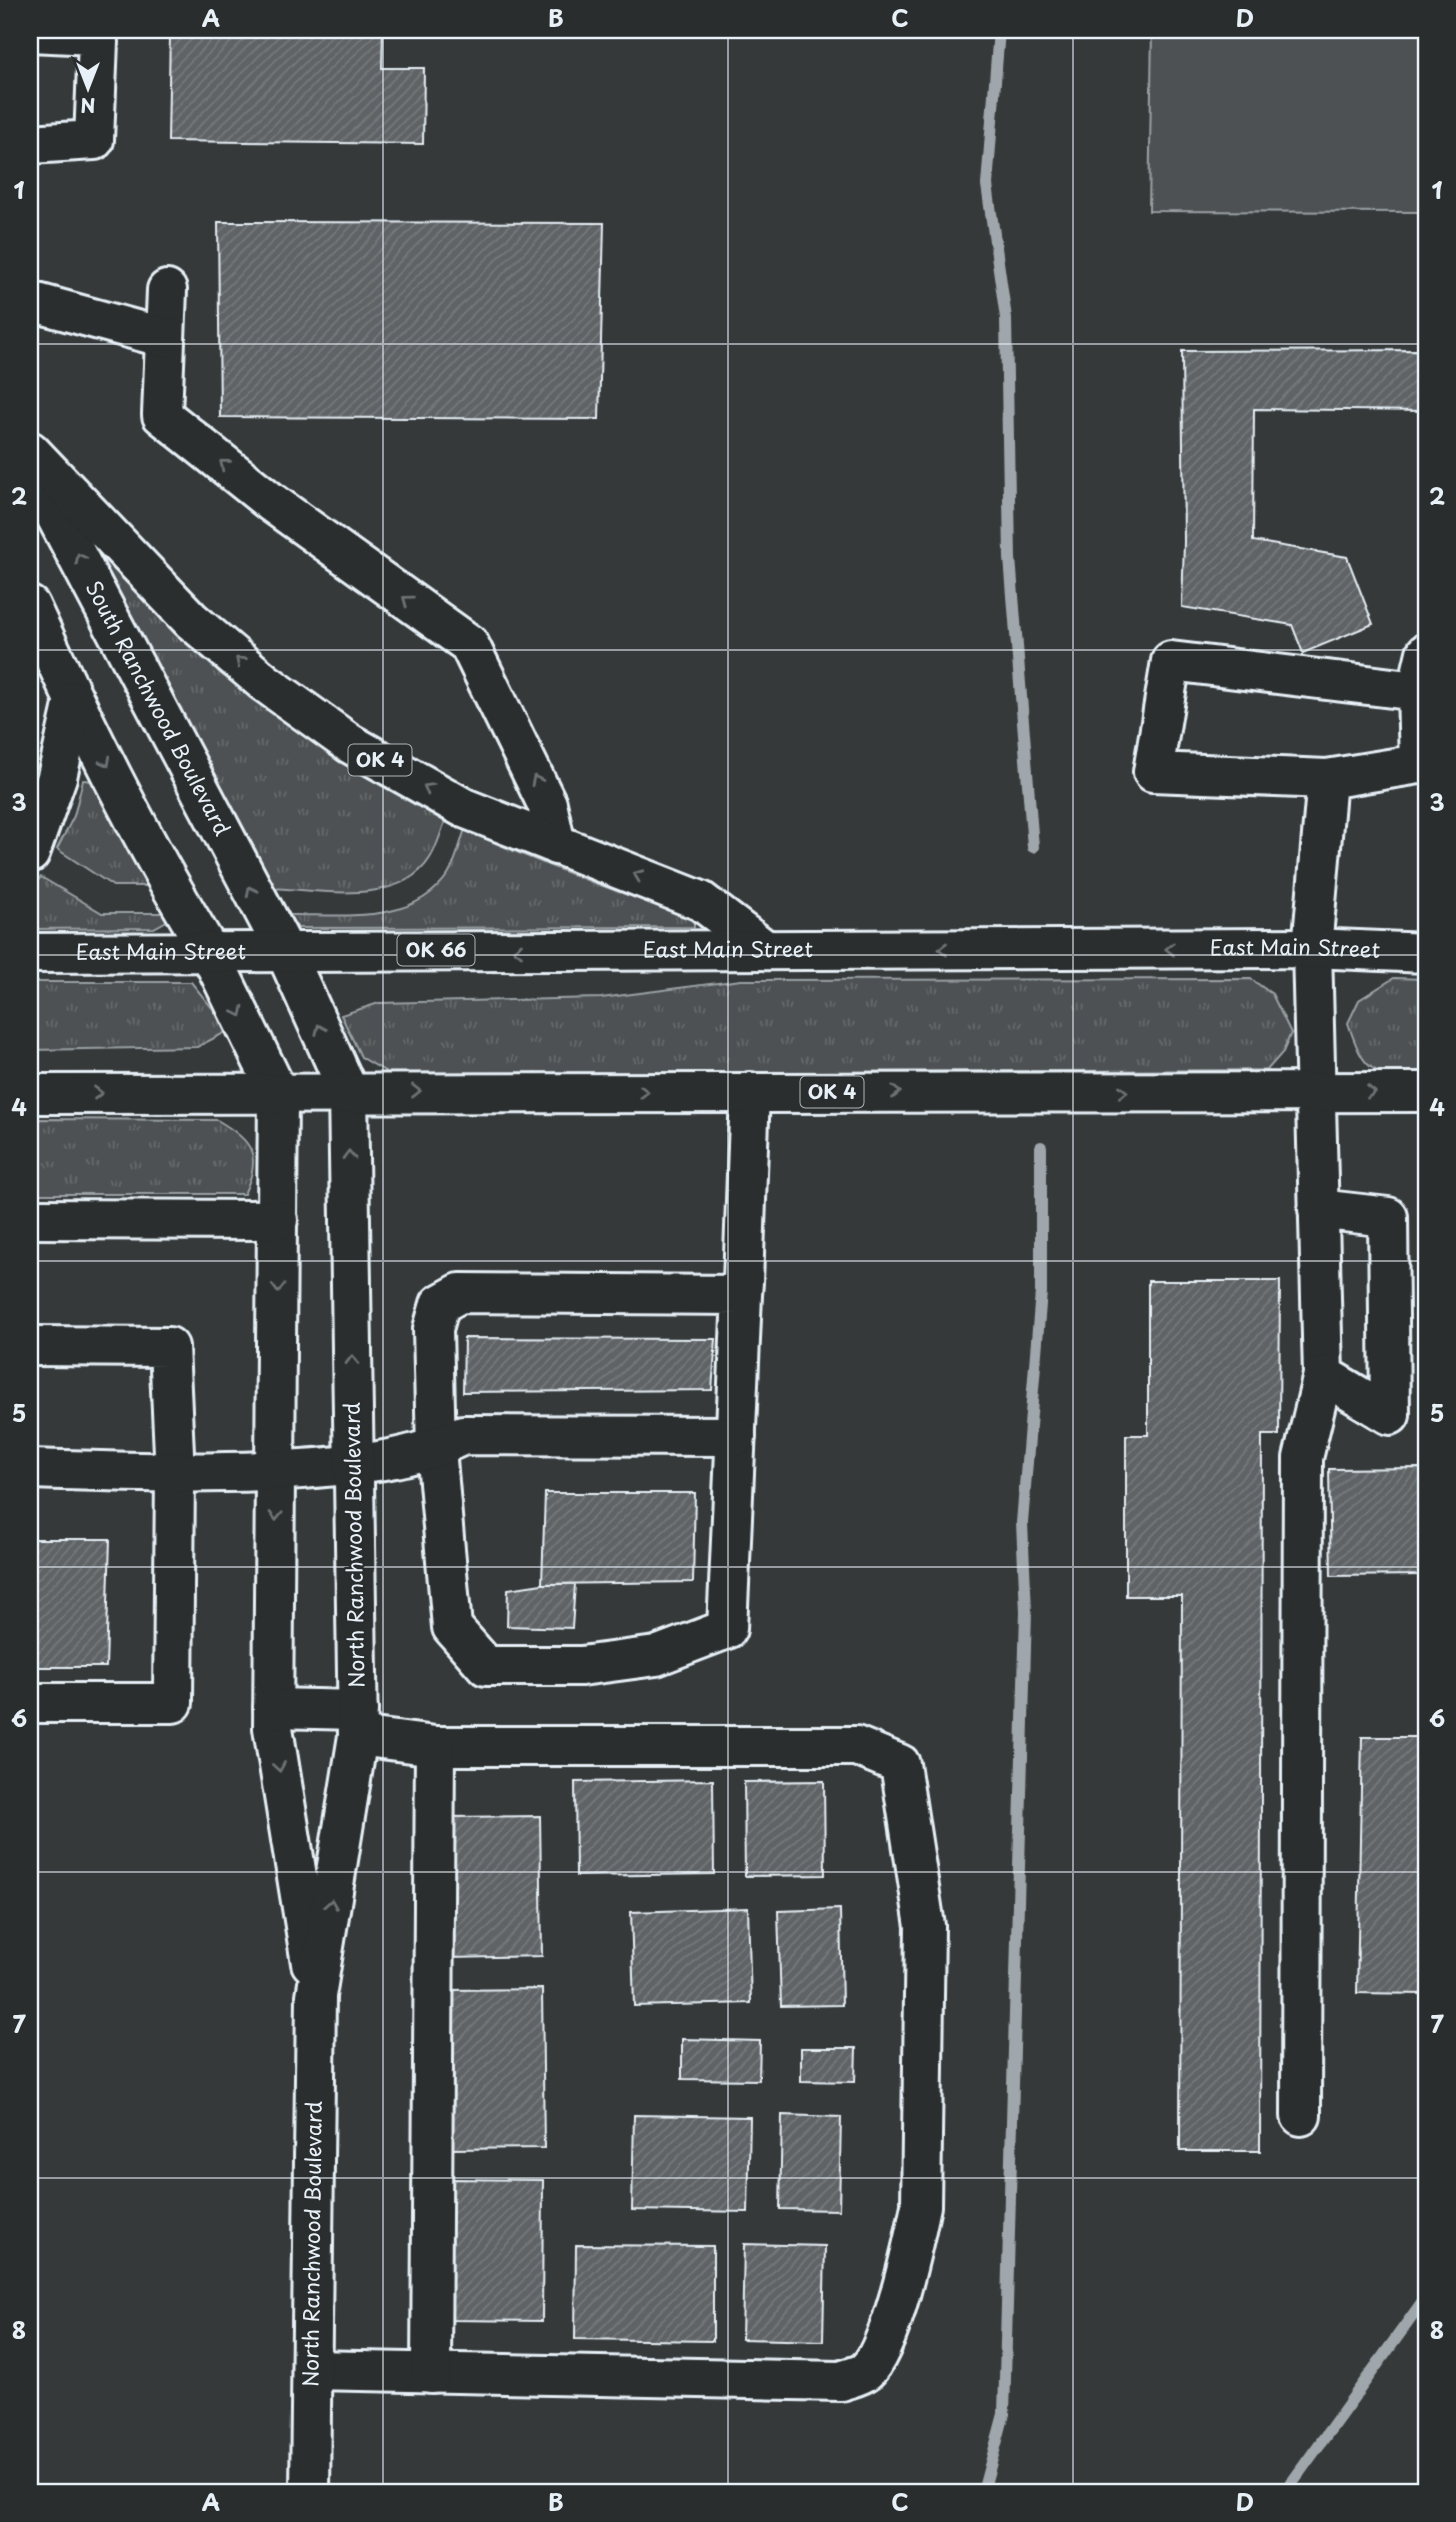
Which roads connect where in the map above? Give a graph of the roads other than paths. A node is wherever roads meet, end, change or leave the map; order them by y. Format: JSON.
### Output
{"nodes":[{"id":1,"x":30,"y":32,"type":"edge"},
{"id":2,"x":30,"y":144,"type":"edge"},
{"id":3,"x":167,"y":290,"type":"dead end"},
{"id":4,"x":30,"y":301,"type":"edge"},
{"id":5,"x":165,"y":338,"type":"junction"},
{"id":6,"x":30,"y":451,"type":"edge"},
{"id":7,"x":30,"y":467,"type":"edge"},
{"id":8,"x":30,"y":606,"type":"edge"},
{"id":9,"x":1426,"y":653,"type":"edge"},
{"id":10,"x":1417,"y":691,"type":"junction"},
{"id":11,"x":74,"y":701,"type":"junction"},
{"id":12,"x":1327,"y":779,"type":"junction"},
{"id":13,"x":556,"y":845,"type":"junction"},
{"id":14,"x":30,"y":853,"type":"edge"},
{"id":15,"x":1312,"y":948,"type":"junction"},
{"id":16,"x":764,"y":949,"type":"junction"},
{"id":17,"x":209,"y":951,"type":"junction"},
{"id":18,"x":285,"y":951,"type":"junction"},
{"id":19,"x":30,"y":953,"type":"edge"},
{"id":20,"x":1426,"y":953,"type":"edge"},
{"id":21,"x":348,"y":1091,"type":"junction"},
{"id":22,"x":750,"y":1092,"type":"junction"},
{"id":23,"x":1315,"y":1092,"type":"junction"},
{"id":24,"x":1426,"y":1092,"type":"edge"},
{"id":25,"x":278,"y":1093,"type":"junction"},
{"id":26,"x":30,"y":1094,"type":"edge"},
{"id":27,"x":1318,"y":1209,"type":"junction"},
{"id":28,"x":30,"y":1219,"type":"edge"},
{"id":29,"x":278,"y":1220,"type":"junction"},
{"id":30,"x":742,"y":1296,"type":"junction"},
{"id":31,"x":30,"y":1346,"type":"edge"},
{"id":32,"x":1323,"y":1375,"type":"junction"},
{"id":33,"x":736,"y":1436,"type":"junction"},
{"id":34,"x":436,"y":1448,"type":"junction"},
{"id":35,"x":354,"y":1465,"type":"junction"},
{"id":36,"x":30,"y":1469,"type":"edge"},
{"id":37,"x":276,"y":1471,"type":"junction"},
{"id":38,"x":175,"y":1474,"type":"junction"},
{"id":39,"x":30,"y":1703,"type":"edge"},
{"id":40,"x":273,"y":1708,"type":"junction"},
{"id":41,"x":358,"y":1723,"type":"junction"},
{"id":42,"x":435,"y":1746,"type":"junction"},
{"id":43,"x":316,"y":1996,"type":"junction"},
{"id":44,"x":1301,"y":2116,"type":"dead end"},
{"id":45,"x":312,"y":2370,"type":"junction"},
{"id":46,"x":431,"y":2373,"type":"junction"},
{"id":47,"x":310,"y":2492,"type":"edge"}],
"edges":[{"from":1,"to":2,"type":"main road"},
{"from":3,"to":5,"type":"main road"},
{"from":4,"to":5,"type":"main road"},
{"from":13,"to":5,"type":"main road","one_way":true},
{"from":13,"to":6,"type":"main road","number":"OK 4","one_way":true},
{"from":18,"to":7,"type":"main road","name":"South Ranchwood Boulevard","one_way":true},
{"from":8,"to":11,"type":"main road"},
{"from":9,"to":10,"type":"main road"},
{"from":10,"to":12,"type":"main road"},
{"from":10,"to":12,"type":"main road"},
{"from":11,"to":14,"type":"main road"},
{"from":11,"to":17,"type":"main road","one_way":true},
{"from":12,"to":15,"type":"main road"},
{"from":16,"to":13,"type":"main road","number":"OK 4","one_way":true},
{"from":15,"to":16,"type":"main road","name":"East Main Street","one_way":true},
{"from":15,"to":20,"type":"main road","name":"East Main Street"},
{"from":15,"to":23,"type":"main road"},
{"from":16,"to":18,"type":"main road","name":"East Main Street","number":"OK 66","one_way":true},
{"from":17,"to":18,"type":"main road","name":"East Main Street","number":"OK 66"},
{"from":17,"to":19,"type":"main road","name":"East Main Street","number":"OK 66"},
{"from":17,"to":25,"type":"main road","one_way":true},
{"from":21,"to":18,"type":"main road","name":"South Ranchwood Boulevard","one_way":true},
{"from":21,"to":22,"type":"main road","number":"OK 4","one_way":true},
{"from":21,"to":25,"type":"main road","number":"OK 4"},
{"from":35,"to":21,"type":"main road","name":"North Ranchwood Boulevard","one_way":true},
{"from":22,"to":23,"type":"main road","number":"OK 4","one_way":true},
{"from":22,"to":30,"type":"main road"},
{"from":23,"to":24,"type":"main road","number":"OK 4","one_way":true},
{"from":23,"to":27,"type":"main road"},
{"from":26,"to":25,"type":"main road","one_way":true},
{"from":25,"to":29,"type":"main road","name":"North Ranchwood Boulevard"},
{"from":27,"to":32,"type":"main road"},
{"from":27,"to":32,"type":"main road"},
{"from":28,"to":29,"type":"main road"},
{"from":29,"to":37,"type":"main road","name":"North Ranchwood Boulevard","one_way":true},
{"from":30,"to":33,"type":"main road"},
{"from":30,"to":34,"type":"main road"},
{"from":31,"to":38,"type":"main road"},
{"from":32,"to":44,"type":"main road"},
{"from":33,"to":34,"type":"main road"},
{"from":33,"to":34,"type":"main road"},
{"from":34,"to":35,"type":"main road"},
{"from":35,"to":37,"type":"main road"},
{"from":35,"to":41,"type":"main road","name":"North Ranchwood Boulevard"},
{"from":36,"to":38,"type":"main road"},
{"from":37,"to":38,"type":"main road"},
{"from":37,"to":40,"type":"main road","name":"North Ranchwood Boulevard","one_way":true},
{"from":38,"to":39,"type":"main road"},
{"from":40,"to":41,"type":"main road"},
{"from":40,"to":43,"type":"main road","name":"North Ranchwood Boulevard","one_way":true},
{"from":41,"to":42,"type":"main road"},
{"from":43,"to":41,"type":"main road","name":"North Ranchwood Boulevard","one_way":true},
{"from":42,"to":46,"type":"main road"},
{"from":42,"to":46,"type":"main road"},
{"from":43,"to":45,"type":"main road","name":"North Ranchwood Boulevard"},
{"from":45,"to":46,"type":"main road"},
{"from":45,"to":47,"type":"main road","name":"North Ranchwood Boulevard"}]}
